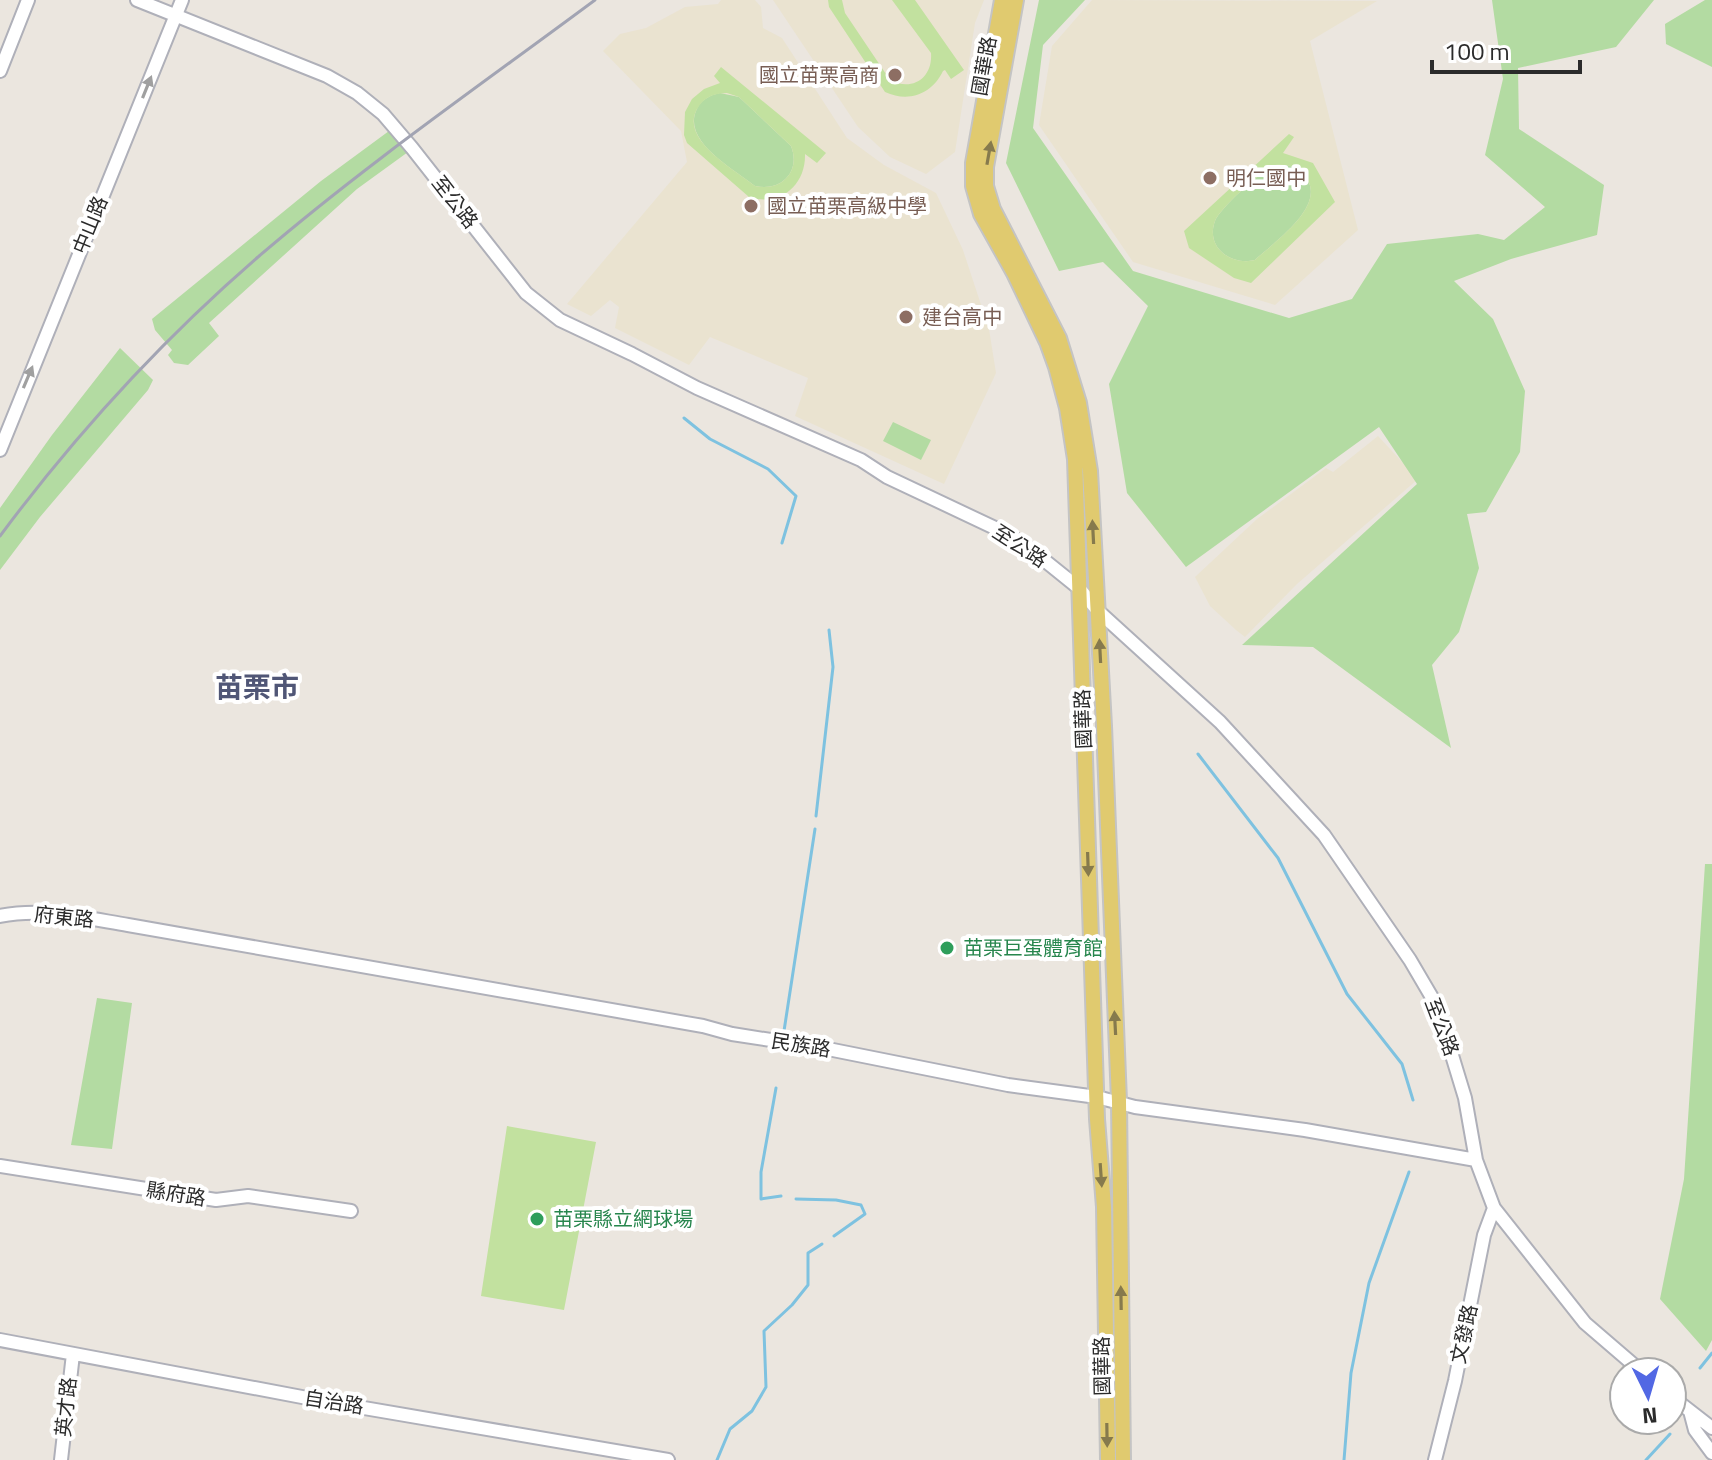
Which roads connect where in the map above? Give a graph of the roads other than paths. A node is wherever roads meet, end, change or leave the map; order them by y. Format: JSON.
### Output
{"nodes":[{"id":1,"x":28,"y":0,"type":"edge"},
{"id":2,"x":137,"y":0,"type":"edge"},
{"id":3,"x":182,"y":0,"type":"edge"},
{"id":4,"x":1002,"y":0,"type":"edge"},
{"id":5,"x":1016,"y":0,"type":"edge"},
{"id":6,"x":175,"y":17,"type":"junction"},
{"id":7,"x":0,"y":71,"type":"edge"},
{"id":8,"x":1053,"y":340,"type":"junction"},
{"id":9,"x":0,"y":450,"type":"edge"},
{"id":10,"x":1080,"y":589,"type":"junction"},
{"id":11,"x":1097,"y":610,"type":"junction"},
{"id":12,"x":0,"y":916,"type":"edge"},
{"id":13,"x":128,"y":925,"type":"joint"},
{"id":14,"x":1097,"y":1097,"type":"junction"},
{"id":15,"x":1119,"y":1101,"type":"junction"},
{"id":16,"x":1476,"y":1160,"type":"junction"},
{"id":17,"x":0,"y":1166,"type":"edge"},
{"id":18,"x":1494,"y":1208,"type":"junction"},
{"id":19,"x":351,"y":1211,"type":"dead end"},
{"id":20,"x":0,"y":1340,"type":"edge"},
{"id":21,"x":73,"y":1354,"type":"junction"},
{"id":22,"x":1623,"y":1356,"type":"edge"},
{"id":23,"x":1690,"y":1411,"type":"joint"},
{"id":24,"x":1712,"y":1428,"type":"edge"},
{"id":25,"x":1712,"y":1453,"type":"edge"},
{"id":26,"x":61,"y":1460,"type":"edge"},
{"id":27,"x":668,"y":1460,"type":"edge"},
{"id":28,"x":1108,"y":1460,"type":"edge"},
{"id":29,"x":1123,"y":1460,"type":"edge"},
{"id":30,"x":1435,"y":1460,"type":"edge"}],
"edges":[{"from":1,"to":7,"type":"street"},
{"from":2,"to":6,"type":"street","name":"至公路"},
{"from":3,"to":6,"type":"street","name":"中山路"},
{"from":4,"to":8,"type":"main road","name":"國華路"},
{"from":8,"to":5,"type":"main road","name":"國華路","one_way":true},
{"from":9,"to":6,"type":"street","name":"中山路","one_way":true},
{"from":6,"to":10,"type":"street","name":"至公路"},
{"from":8,"to":10,"type":"main road","name":"國華路"},
{"from":11,"to":8,"type":"main road","name":"國華路","one_way":true},
{"from":10,"to":11,"type":"street","name":"至公路"},
{"from":10,"to":14,"type":"main road","name":"國華路","one_way":true},
{"from":15,"to":11,"type":"main road","name":"國華路","one_way":true},
{"from":11,"to":16,"type":"street","name":"至公路"},
{"from":12,"to":13,"type":"street","name":"府東路"},
{"from":13,"to":14,"type":"street","name":"民族路"},
{"from":14,"to":15,"type":"street","name":"民族路"},
{"from":14,"to":28,"type":"main road","name":"國華路","one_way":true},
{"from":15,"to":16,"type":"street","name":"民族路"},
{"from":29,"to":15,"type":"main road","name":"國華路","one_way":true},
{"from":16,"to":18,"type":"street","name":"至公路"},
{"from":17,"to":19,"type":"street","name":"縣府路"},
{"from":18,"to":22,"type":"street","name":"至公路"},
{"from":18,"to":30,"type":"street","name":"文發路"},
{"from":20,"to":21,"type":"street","name":"自治路"},
{"from":21,"to":26,"type":"street","name":"英才路"},
{"from":21,"to":27,"type":"street","name":"自治路"},
{"from":23,"to":24,"type":"street"},
{"from":23,"to":25,"type":"street"}]}
